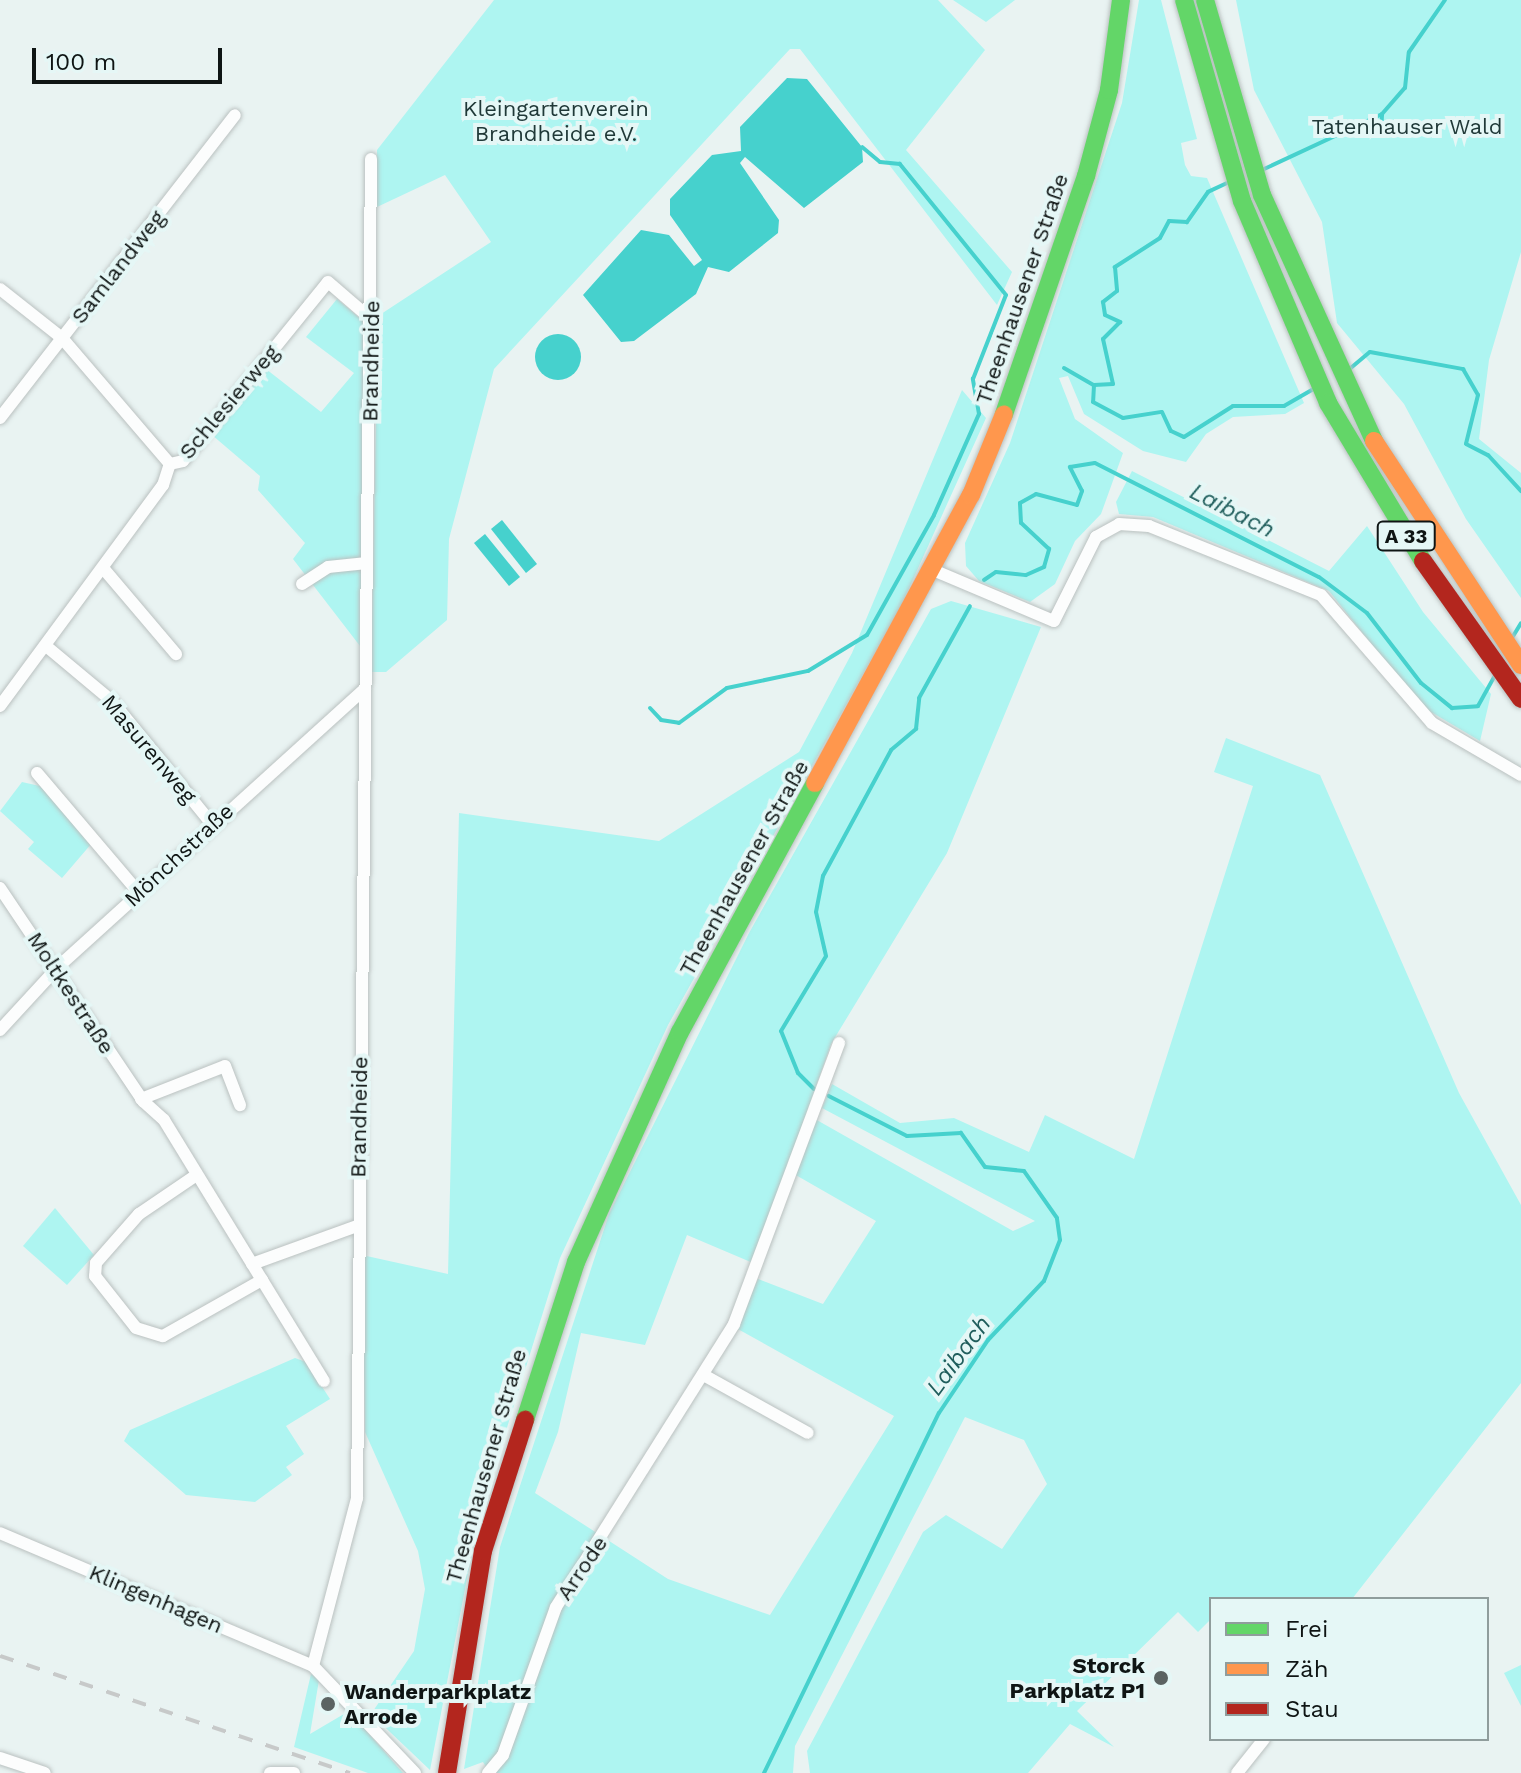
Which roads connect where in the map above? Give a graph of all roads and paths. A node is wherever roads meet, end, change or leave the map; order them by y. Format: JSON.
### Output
{"nodes":[{"id":1,"x":1121,"y":0,"type":"edge"},
{"id":2,"x":1184,"y":0,"type":"edge"},
{"id":3,"x":1205,"y":0,"type":"edge"},
{"id":4,"x":235,"y":115,"type":"dead end"},
{"id":5,"x":371,"y":159,"type":"dead end"},
{"id":6,"x":0,"y":289,"type":"edge"},
{"id":7,"x":372,"y":320,"type":"junction"},
{"id":8,"x":62,"y":338,"type":"junction"},
{"id":9,"x":0,"y":418,"type":"edge"},
{"id":10,"x":170,"y":464,"type":"junction"},
{"id":11,"x":367,"y":563,"type":"junction"},
{"id":12,"x":103,"y":568,"type":"junction"},
{"id":13,"x":933,"y":570,"type":"junction"},
{"id":14,"x":302,"y":584,"type":"dead end"},
{"id":15,"x":46,"y":646,"type":"junction"},
{"id":16,"x":176,"y":654,"type":"dead end"},
{"id":17,"x":1519,"y":663,"type":"edge"},
{"id":18,"x":365,"y":689,"type":"junction"},
{"id":19,"x":1521,"y":699,"type":"edge"},
{"id":20,"x":0,"y":706,"type":"edge"},
{"id":21,"x":37,"y":773,"type":"dead end"},
{"id":22,"x":1521,"y":775,"type":"edge"},
{"id":23,"x":212,"y":824,"type":"junction"},
{"id":24,"x":0,"y":888,"type":"edge"},
{"id":25,"x":139,"y":893,"type":"junction"},
{"id":26,"x":58,"y":967,"type":"junction"},
{"id":27,"x":0,"y":1030,"type":"edge"},
{"id":28,"x":839,"y":1043,"type":"dead end"},
{"id":29,"x":141,"y":1099,"type":"junction"},
{"id":30,"x":240,"y":1105,"type":"dead end"},
{"id":31,"x":195,"y":1176,"type":"junction"},
{"id":32,"x":357,"y":1226,"type":"junction"},
{"id":33,"x":252,"y":1264,"type":"junction"},
{"id":34,"x":262,"y":1280,"type":"junction"},
{"id":35,"x":707,"y":1377,"type":"junction"},
{"id":36,"x":324,"y":1381,"type":"dead end"},
{"id":37,"x":808,"y":1433,"type":"dead end"},
{"id":38,"x":0,"y":1533,"type":"edge"},
{"id":39,"x":313,"y":1666,"type":"junction"},
{"id":40,"x":1262,"y":1741,"type":"edge"},
{"id":41,"x":0,"y":1758,"type":"edge"},
{"id":42,"x":45,"y":1773,"type":"edge"},
{"id":43,"x":270,"y":1773,"type":"edge"},
{"id":44,"x":294,"y":1773,"type":"edge"},
{"id":45,"x":415,"y":1773,"type":"edge"},
{"id":46,"x":447,"y":1773,"type":"edge"},
{"id":47,"x":488,"y":1773,"type":"edge"},
{"id":48,"x":1237,"y":1773,"type":"edge"}],
"edges":[{"from":1,"to":13,"type":"main road","name":"Theenhausener Straße"},
{"from":2,"to":19,"type":"main road","number":"A 33"},
{"from":3,"to":17,"type":"main road","number":"A 33"},
{"from":4,"to":8,"type":"street","name":"Samlandweg"},
{"from":5,"to":7,"type":"street","name":"Brandheide"},
{"from":6,"to":8,"type":"street"},
{"from":7,"to":10,"type":"street","name":"Schlesierweg"},
{"from":7,"to":11,"type":"street","name":"Brandheide"},
{"from":8,"to":9,"type":"street","name":"Samlandweg"},
{"from":8,"to":10,"type":"street"},
{"from":10,"to":12,"type":"street","name":"Schlesierweg"},
{"from":11,"to":14,"type":"street"},
{"from":11,"to":18,"type":"street","name":"Brandheide"},
{"from":12,"to":15,"type":"street","name":"Schlesierweg"},
{"from":12,"to":16,"type":"street"},
{"from":13,"to":22,"type":"street"},
{"from":13,"to":46,"type":"main road","name":"Theenhausener Straße"},
{"from":15,"to":20,"type":"street","name":"Schlesierweg"},
{"from":15,"to":23,"type":"street","name":"Masurenweg"},
{"from":18,"to":23,"type":"street","name":"Mönchstraße"},
{"from":18,"to":32,"type":"street","name":"Brandheide"},
{"from":21,"to":25,"type":"street"},
{"from":23,"to":25,"type":"street","name":"Mönchstraße"},
{"from":24,"to":26,"type":"street","name":"Moltkestraße"},
{"from":25,"to":26,"type":"street","name":"Mönchstraße"},
{"from":26,"to":27,"type":"street","name":"Mönchstraße"},
{"from":26,"to":29,"type":"street","name":"Moltkestraße"},
{"from":28,"to":35,"type":"street","name":"Arrode"},
{"from":29,"to":30,"type":"street"},
{"from":29,"to":31,"type":"street","name":"Moltkestraße"},
{"from":31,"to":33,"type":"street","name":"Moltkestraße"},
{"from":31,"to":34,"type":"street"},
{"from":32,"to":33,"type":"street"},
{"from":32,"to":39,"type":"street","name":"Brandheide"},
{"from":33,"to":34,"type":"street","name":"Moltkestraße"},
{"from":34,"to":36,"type":"street","name":"Moltkestraße"},
{"from":35,"to":37,"type":"street"},
{"from":35,"to":47,"type":"street","name":"Arrode"},
{"from":38,"to":39,"type":"street","name":"Klingenhagen"},
{"from":39,"to":45,"type":"street"},
{"from":40,"to":48,"type":"street"},
{"from":41,"to":42,"type":"street"},
{"from":43,"to":44,"type":"street"}]}
